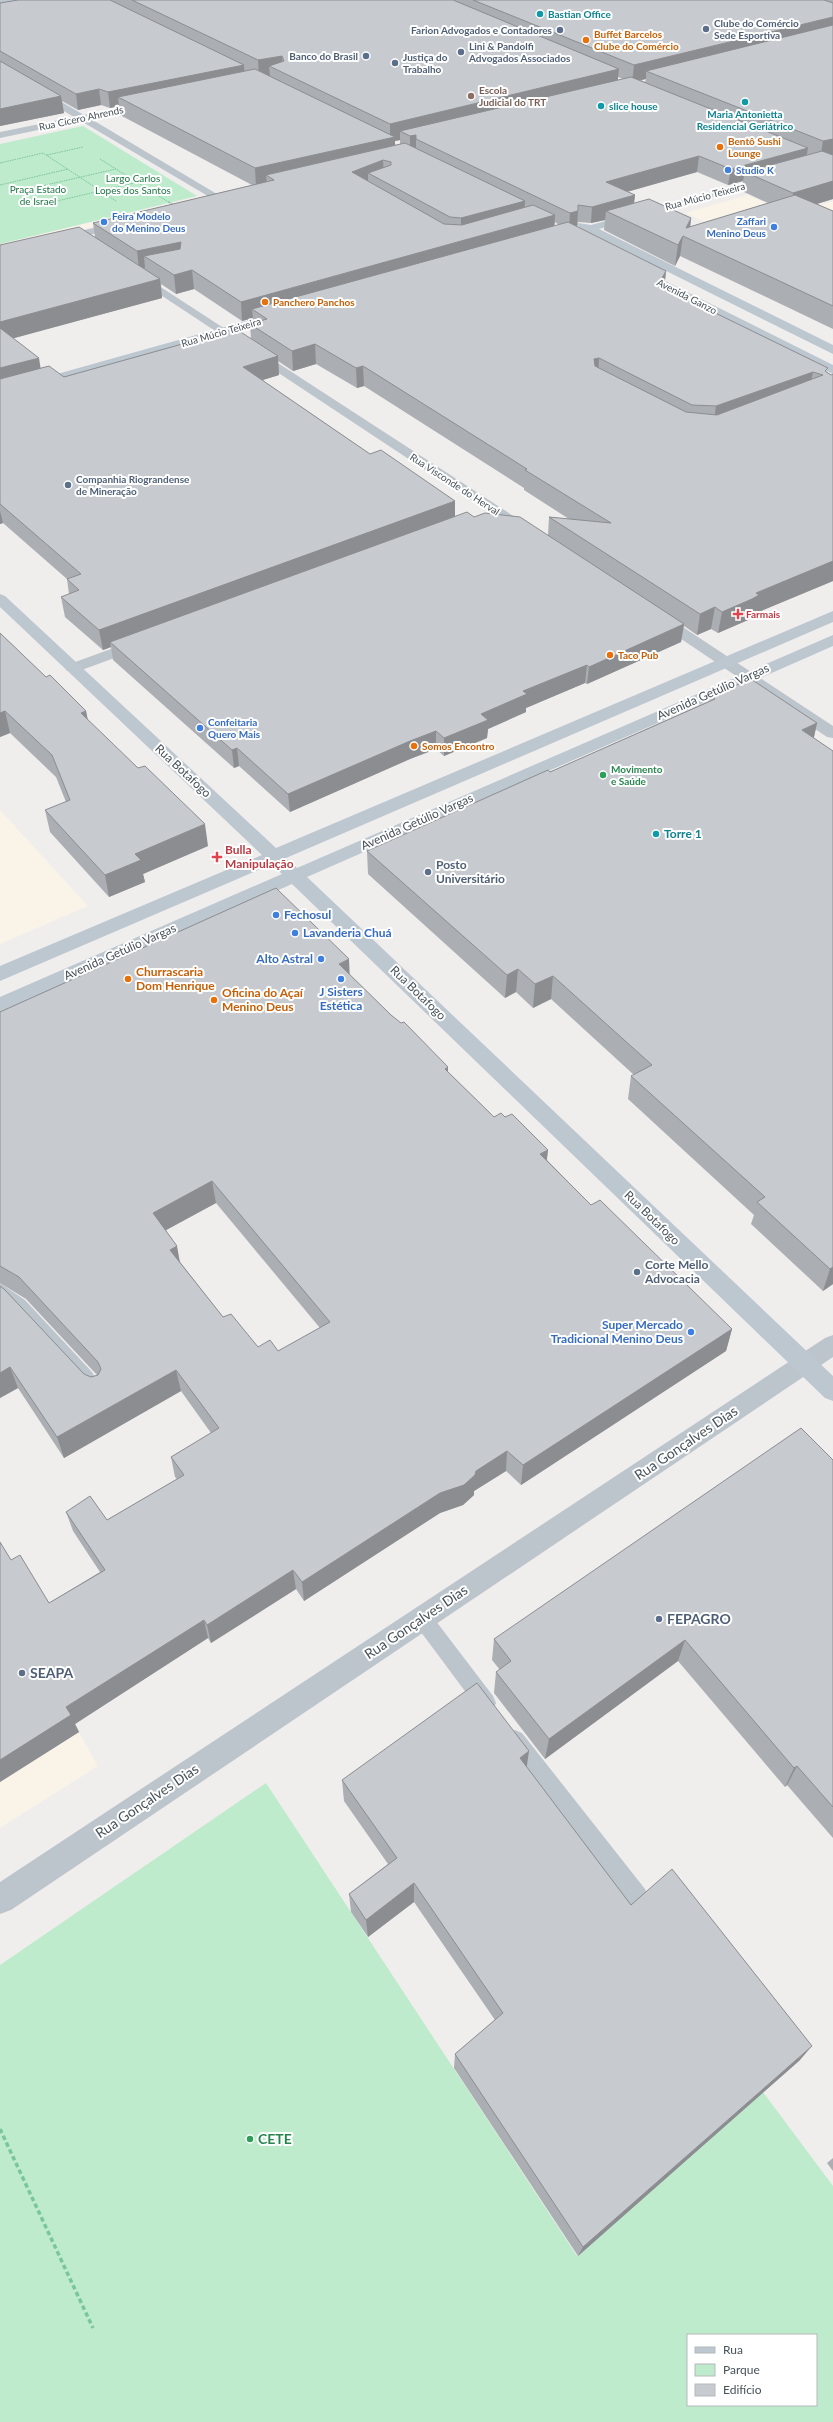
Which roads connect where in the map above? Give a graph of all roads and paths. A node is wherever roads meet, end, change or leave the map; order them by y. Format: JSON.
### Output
{"nodes":[{"id":1,"x":16,"y":0,"type":"edge"},
{"id":2,"x":0,"y":3,"type":"edge"},
{"id":3,"x":22,"y":8,"type":"edge"},
{"id":4,"x":0,"y":12,"type":"edge"},
{"id":5,"x":0,"y":69,"type":"edge"},
{"id":6,"x":163,"y":101,"type":"edge"},
{"id":7,"x":85,"y":117,"type":"junction"},
{"id":8,"x":47,"y":125,"type":"junction"},
{"id":9,"x":0,"y":135,"type":"edge"},
{"id":10,"x":82,"y":147,"type":"junction"},
{"id":11,"x":88,"y":151,"type":"dead end"},
{"id":12,"x":47,"y":155,"type":"junction"},
{"id":13,"x":100,"y":158,"type":"dead end"},
{"id":14,"x":0,"y":163,"type":"edge"},
{"id":15,"x":68,"y":169,"type":"junction"},
{"id":16,"x":117,"y":169,"type":"junction"},
{"id":17,"x":779,"y":176,"type":"edge"},
{"id":18,"x":81,"y":178,"type":"junction"},
{"id":19,"x":138,"y":182,"type":"junction"},
{"id":20,"x":0,"y":185,"type":"edge"},
{"id":21,"x":37,"y":187,"type":"dead end"},
{"id":22,"x":101,"y":191,"type":"junction"},
{"id":23,"x":57,"y":201,"type":"dead end"},
{"id":24,"x":182,"y":210,"type":"joint"},
{"id":25,"x":144,"y":219,"type":"joint"},
{"id":26,"x":573,"y":221,"type":"edge"},
{"id":27,"x":552,"y":228,"type":"edge"},
{"id":28,"x":589,"y":228,"type":"junction"},
{"id":29,"x":77,"y":235,"type":"junction"},
{"id":30,"x":567,"y":235,"type":"junction"},
{"id":31,"x":544,"y":241,"type":"edge"},
{"id":32,"x":580,"y":242,"type":"edge"},
{"id":33,"x":90,"y":244,"type":"edge"},
{"id":34,"x":0,"y":253,"type":"edge"},
{"id":35,"x":629,"y":266,"type":"edge"},
{"id":36,"x":149,"y":270,"type":"edge"},
{"id":37,"x":131,"y":271,"type":"joint"},
{"id":38,"x":292,"y":312,"type":"edge"},
{"id":39,"x":223,"y":331,"type":"junction"},
{"id":40,"x":820,"y":344,"type":"junction"},
{"id":41,"x":833,"y":350,"type":"edge"},
{"id":42,"x":797,"y":352,"type":"junction"},
{"id":43,"x":833,"y":370,"type":"edge"},
{"id":44,"x":0,"y":394,"type":"edge"},
{"id":45,"x":497,"y":512,"type":"junction"},
{"id":46,"x":482,"y":517,"type":"edge"},
{"id":47,"x":536,"y":537,"type":"edge"},
{"id":48,"x":0,"y":599,"type":"edge"},
{"id":49,"x":646,"y":609,"type":"edge"},
{"id":50,"x":833,"y":616,"type":"edge"},
{"id":51,"x":155,"y":638,"type":"edge"},
{"id":52,"x":833,"y":640,"type":"edge"},
{"id":53,"x":744,"y":654,"type":"junction"},
{"id":54,"x":726,"y":662,"type":"junction"},
{"id":55,"x":73,"y":668,"type":"junction"},
{"id":56,"x":767,"y":669,"type":"junction"},
{"id":57,"x":748,"y":677,"type":"junction"},
{"id":58,"x":833,"y":733,"type":"edge"},
{"id":59,"x":275,"y":856,"type":"junction"},
{"id":60,"x":295,"y":876,"type":"junction"},
{"id":61,"x":0,"y":974,"type":"edge"},
{"id":62,"x":0,"y":1005,"type":"edge"},
{"id":63,"x":0,"y":1290,"type":"edge"},
{"id":64,"x":833,"y":1346,"type":"edge"},
{"id":65,"x":805,"y":1364,"type":"junction"},
{"id":66,"x":97,"y":1389,"type":"edge"},
{"id":67,"x":833,"y":1391,"type":"edge"},
{"id":68,"x":422,"y":1618,"type":"junction"},
{"id":69,"x":636,"y":1897,"type":"dead end"},
{"id":70,"x":0,"y":1899,"type":"edge"},
{"id":71,"x":0,"y":2129,"type":"edge"},
{"id":72,"x":93,"y":2328,"type":"dead end"}],
"edges":[{"from":1,"to":2,"type":"street"},
{"from":3,"to":4,"type":"street"},
{"from":5,"to":7,"type":"street"},
{"from":6,"to":7,"type":"street","name":"Rua Cícero Ahrends"},
{"from":7,"to":8,"type":"street","name":"Rua Cícero Ahrends"},
{"from":7,"to":24,"type":"street"},
{"from":8,"to":9,"type":"street","name":"Rua Cícero Ahrends"},
{"from":8,"to":10,"type":"path"},
{"from":10,"to":11,"type":"path"},
{"from":10,"to":12,"type":"path"},
{"from":12,"to":14,"type":"path"},
{"from":12,"to":15,"type":"path"},
{"from":13,"to":16,"type":"path"},
{"from":15,"to":18,"type":"path"},
{"from":15,"to":20,"type":"path"},
{"from":16,"to":18,"type":"path"},
{"from":16,"to":19,"type":"path"},
{"from":17,"to":28,"type":"street","name":"Rua Múcio Teixeira"},
{"from":18,"to":21,"type":"path"},
{"from":18,"to":22,"type":"path"},
{"from":19,"to":22,"type":"path"},
{"from":19,"to":24,"type":"path"},
{"from":22,"to":23,"type":"path"},
{"from":22,"to":25,"type":"path"},
{"from":25,"to":29,"type":"street"},
{"from":26,"to":28,"type":"street","name":"Avenida Ganzo"},
{"from":27,"to":30,"type":"street"},
{"from":28,"to":30,"type":"street","name":"Rua Múcio Teixeira"},
{"from":28,"to":40,"type":"street","name":"Avenida Ganzo"},
{"from":29,"to":33,"type":"street"},
{"from":29,"to":34,"type":"street"},
{"from":30,"to":31,"type":"street","name":"Rua Múcio Teixeira"},
{"from":30,"to":32,"type":"street"},
{"from":35,"to":42,"type":"street","name":"Avenida Ganzo"},
{"from":36,"to":37,"type":"lane"},
{"from":37,"to":39,"type":"street","name":"Rua Visconde do Herval"},
{"from":38,"to":39,"type":"street","name":"Rua Múcio Teixeira"},
{"from":39,"to":44,"type":"street","name":"Rua Múcio Teixeira"},
{"from":39,"to":45,"type":"street","name":"Rua Visconde do Herval"},
{"from":40,"to":41,"type":"street","name":"Avenida Ganzo"},
{"from":40,"to":42,"type":"street"},
{"from":42,"to":43,"type":"street","name":"Avenida Ganzo"},
{"from":45,"to":46,"type":"street"},
{"from":45,"to":47,"type":"street","name":"Rua Visconde do Herval"},
{"from":48,"to":55,"type":"street","name":"Rua Botafogo"},
{"from":49,"to":54,"type":"street"},
{"from":50,"to":53,"type":"street","name":"Avenida Getúlio Vargas"},
{"from":51,"to":55,"type":"street"},
{"from":52,"to":56,"type":"street","name":"Avenida Getúlio Vargas"},
{"from":53,"to":54,"type":"street","name":"Avenida Getúlio Vargas"},
{"from":53,"to":56,"type":"street"},
{"from":54,"to":57,"type":"street"},
{"from":54,"to":59,"type":"street","name":"Avenida Getúlio Vargas"},
{"from":55,"to":59,"type":"street","name":"Rua Botafogo"},
{"from":56,"to":57,"type":"street","name":"Avenida Getúlio Vargas"},
{"from":57,"to":58,"type":"street"},
{"from":57,"to":60,"type":"street","name":"Avenida Getúlio Vargas"},
{"from":59,"to":60,"type":"street","name":"Rua Botafogo"},
{"from":59,"to":61,"type":"street","name":"Avenida Getúlio Vargas"},
{"from":60,"to":62,"type":"street","name":"Avenida Getúlio Vargas"},
{"from":60,"to":65,"type":"street","name":"Rua Botafogo"},
{"from":63,"to":66,"type":"lane"},
{"from":64,"to":65,"type":"street","name":"Rua Gonçalves Dias"},
{"from":65,"to":67,"type":"street","name":"Rua Botafogo"},
{"from":65,"to":68,"type":"street","name":"Rua Gonçalves Dias"},
{"from":68,"to":69,"type":"lane"},
{"from":68,"to":70,"type":"street","name":"Rua Gonçalves Dias"},
{"from":71,"to":72,"type":"path"}]}
